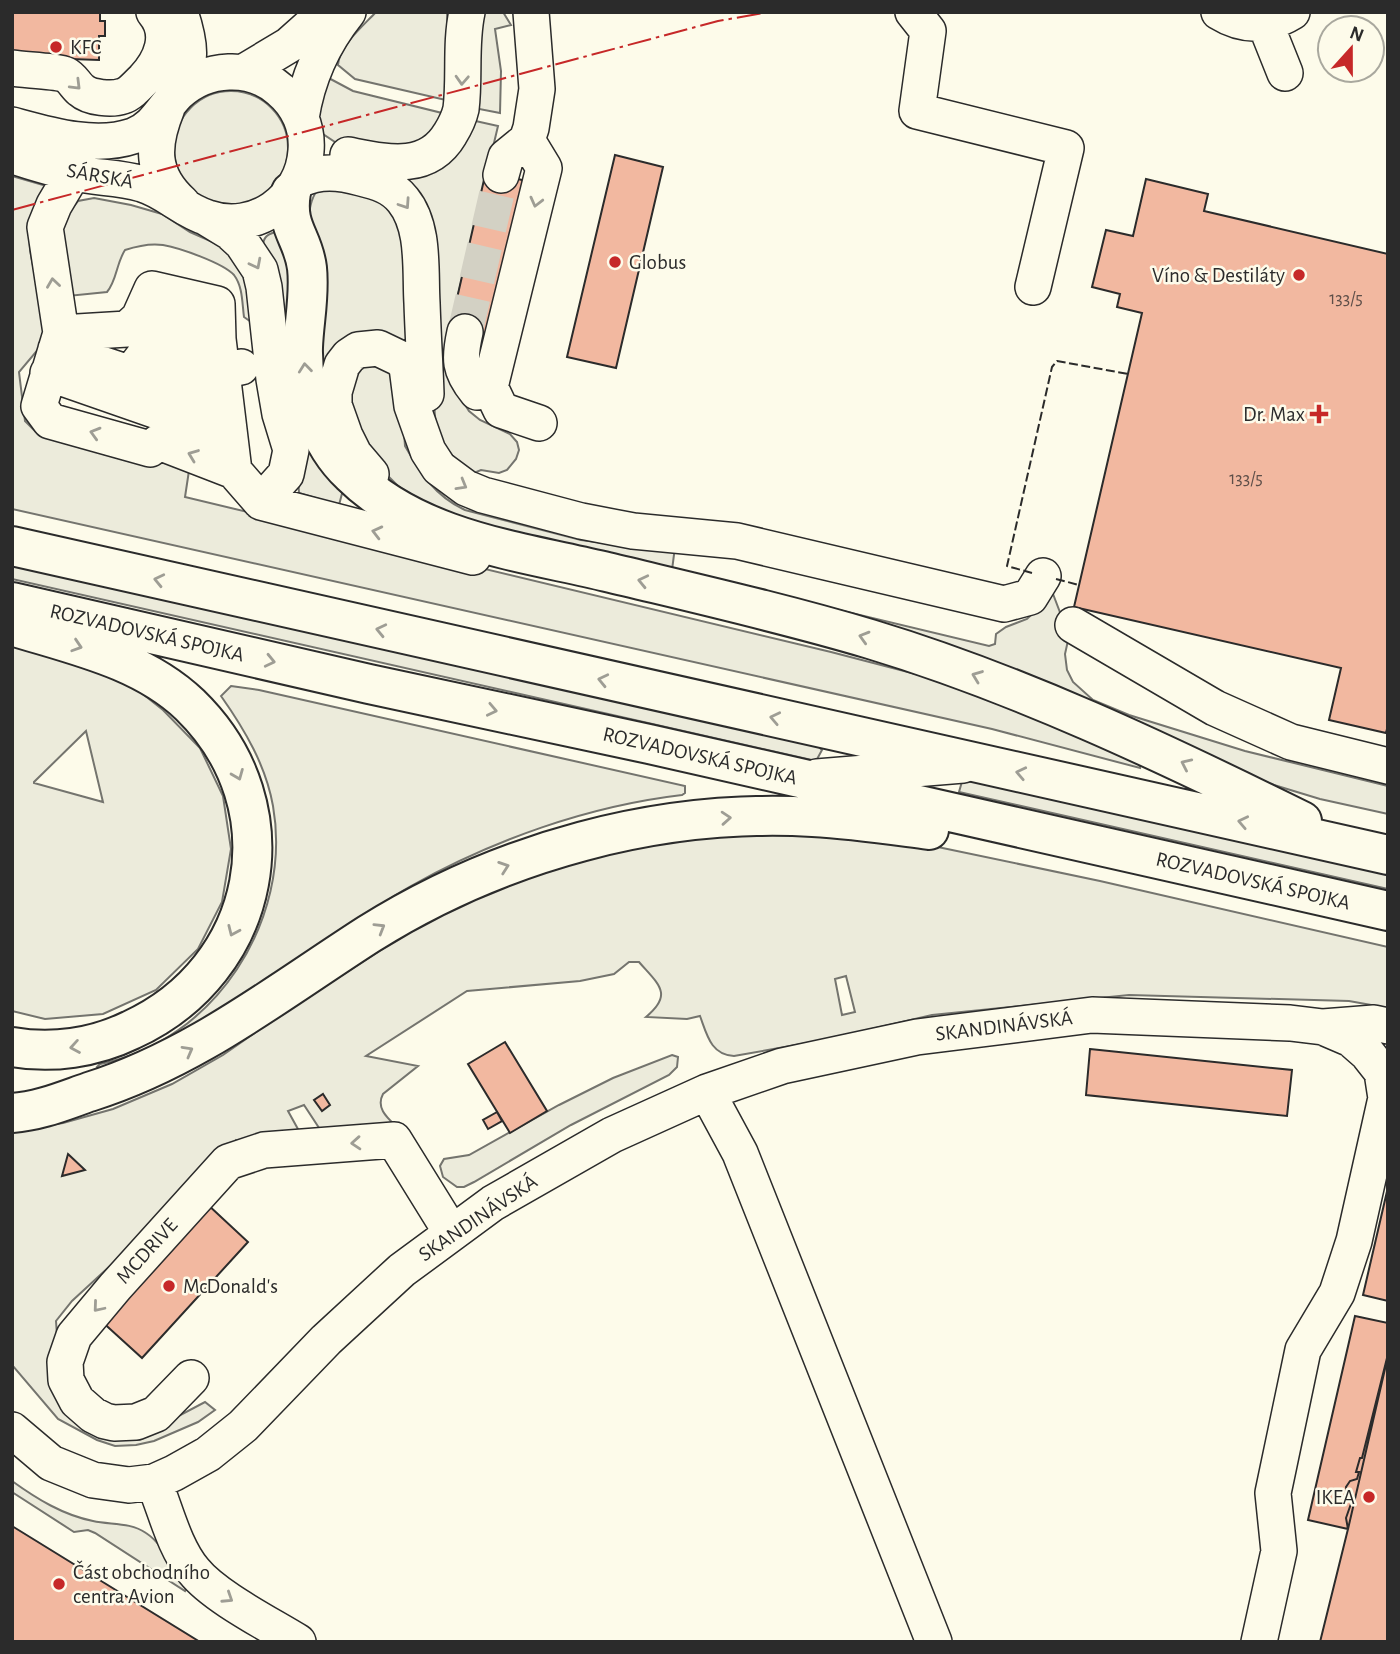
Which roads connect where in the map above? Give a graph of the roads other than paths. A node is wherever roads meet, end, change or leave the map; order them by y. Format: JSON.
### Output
{"nodes":[{"id":1,"x":154,"y":12,"type":"edge"},
{"id":2,"x":180,"y":12,"type":"edge"},
{"id":3,"x":195,"y":12,"type":"edge"},
{"id":4,"x":326,"y":12,"type":"edge"},
{"id":5,"x":348,"y":12,"type":"edge"},
{"id":6,"x":467,"y":12,"type":"edge"},
{"id":7,"x":531,"y":12,"type":"edge"},
{"id":8,"x":912,"y":12,"type":"edge"},
{"id":9,"x":1219,"y":12,"type":"edge"},
{"id":10,"x":1278,"y":18,"type":"edge"},
{"id":11,"x":12,"y":68,"type":"edge"},
{"id":12,"x":237,"y":72,"type":"junction"},
{"id":13,"x":1284,"y":73,"type":"dead end"},
{"id":14,"x":172,"y":100,"type":"junction"},
{"id":15,"x":303,"y":124,"type":"junction"},
{"id":16,"x":12,"y":125,"type":"edge"},
{"id":17,"x":527,"y":140,"type":"junction"},
{"id":18,"x":12,"y":156,"type":"edge"},
{"id":19,"x":73,"y":173,"type":"junction"},
{"id":20,"x":501,"y":175,"type":"tunnel mouth"},
{"id":21,"x":295,"y":186,"type":"junction"},
{"id":22,"x":196,"y":212,"type":"junction"},
{"id":23,"x":1033,"y":287,"type":"dead end"},
{"id":24,"x":465,"y":332,"type":"tunnel mouth"},
{"id":25,"x":55,"y":352,"type":"junction"},
{"id":26,"x":220,"y":355,"type":"junction"},
{"id":27,"x":271,"y":360,"type":"junction"},
{"id":28,"x":126,"y":386,"type":"junction"},
{"id":29,"x":490,"y":387,"type":"junction"},
{"id":30,"x":228,"y":421,"type":"junction"},
{"id":31,"x":540,"y":423,"type":"dead end"},
{"id":32,"x":157,"y":426,"type":"junction"},
{"id":33,"x":424,"y":440,"type":"junction"},
{"id":34,"x":234,"y":471,"type":"junction"},
{"id":35,"x":261,"y":502,"type":"junction"},
{"id":36,"x":432,"y":526,"type":"junction"},
{"id":37,"x":12,"y":546,"type":"edge"},
{"id":38,"x":540,"y":556,"type":"junction"},
{"id":39,"x":1043,"y":576,"type":"dead end"},
{"id":40,"x":12,"y":602,"type":"edge"},
{"id":41,"x":12,"y":625,"type":"edge"},
{"id":42,"x":1073,"y":625,"type":"dead end"},
{"id":43,"x":813,"y":727,"type":"junction"},
{"id":44,"x":977,"y":763,"type":"junction"},
{"id":45,"x":1388,"y":766,"type":"edge"},
{"id":46,"x":888,"y":771,"type":"junction"},
{"id":47,"x":800,"y":778,"type":"junction"},
{"id":48,"x":965,"y":816,"type":"junction"},
{"id":49,"x":1373,"y":851,"type":"edge"},
{"id":50,"x":1140,"y":855,"type":"junction"},
{"id":51,"x":1388,"y":911,"type":"edge"},
{"id":52,"x":1388,"y":1026,"type":"edge"},
{"id":53,"x":1323,"y":1027,"type":"junction"},
{"id":54,"x":12,"y":1047,"type":"edge"},
{"id":55,"x":12,"y":1091,"type":"edge"},
{"id":56,"x":707,"y":1092,"type":"junction"},
{"id":57,"x":87,"y":1093,"type":"junction"},
{"id":58,"x":12,"y":1114,"type":"edge"},
{"id":59,"x":451,"y":1233,"type":"junction"},
{"id":60,"x":191,"y":1378,"type":"dead end"},
{"id":61,"x":12,"y":1430,"type":"edge"},
{"id":62,"x":154,"y":1482,"type":"junction"},
{"id":63,"x":298,"y":1642,"type":"edge"},
{"id":64,"x":934,"y":1642,"type":"edge"},
{"id":65,"x":1259,"y":1642,"type":"edge"}],
"edges":[{"from":11,"to":1,"type":"street","one_way":true},
{"from":2,"to":14,"type":"street"},
{"from":3,"to":12,"type":"street"},
{"from":4,"to":12,"type":"street","name":"SÁRSKÁ"},
{"from":5,"to":15,"type":"street"},
{"from":6,"to":15,"type":"street","one_way":true},
{"from":7,"to":17,"type":"street"},
{"from":8,"to":23,"type":"street"},
{"from":9,"to":10,"type":"street"},
{"from":10,"to":13,"type":"street"},
{"from":12,"to":14,"type":"street","name":"SÁRSKÁ"},
{"from":12,"to":15,"type":"street"},
{"from":14,"to":16,"type":"street","name":"SÁRSKÁ"},
{"from":14,"to":22,"type":"street","name":"SÁRSKÁ"},
{"from":15,"to":21,"type":"street"},
{"from":17,"to":20,"type":"street"},
{"from":17,"to":29,"type":"street","one_way":true},
{"from":18,"to":19,"type":"street","name":"SÁRSKÁ"},
{"from":19,"to":22,"type":"street","name":"SÁRSKÁ"},
{"from":25,"to":19,"type":"street","one_way":true},
{"from":21,"to":22,"type":"street","name":"SÁRSKÁ"},
{"from":21,"to":33,"type":"street","one_way":true},
{"from":36,"to":21,"type":"highway","one_way":true},
{"from":22,"to":27,"type":"street","one_way":true},
{"from":24,"to":29,"type":"street"},
{"from":25,"to":26,"type":"street"},
{"from":25,"to":28,"type":"street"},
{"from":32,"to":25,"type":"street","one_way":true},
{"from":26,"to":27,"type":"street"},
{"from":26,"to":28,"type":"street"},
{"from":26,"to":30,"type":"street"},
{"from":27,"to":35,"type":"street"},
{"from":28,"to":30,"type":"street"},
{"from":28,"to":32,"type":"street"},
{"from":29,"to":31,"type":"street"},
{"from":30,"to":32,"type":"street"},
{"from":30,"to":34,"type":"street"},
{"from":34,"to":32,"type":"street","one_way":true},
{"from":33,"to":36,"type":"street"},
{"from":33,"to":39,"type":"street","one_way":true},
{"from":34,"to":35,"type":"street"},
{"from":38,"to":35,"type":"street","one_way":true},
{"from":36,"to":38,"type":"highway"},
{"from":43,"to":37,"type":"highway","one_way":true},
{"from":49,"to":38,"type":"highway","one_way":true},
{"from":40,"to":47,"type":"highway","name":"ROZVADOVSKÁ SPOJKA","one_way":true},
{"from":41,"to":54,"type":"highway","one_way":true},
{"from":42,"to":45,"type":"street"},
{"from":43,"to":44,"type":"highway"},
{"from":43,"to":46,"type":"street"},
{"from":44,"to":46,"type":"street"},
{"from":49,"to":44,"type":"highway","one_way":true},
{"from":46,"to":47,"type":"street"},
{"from":46,"to":48,"type":"street"},
{"from":47,"to":48,"type":"highway","name":"ROZVADOVSKÁ SPOJKA"},
{"from":48,"to":50,"type":"highway","name":"ROZVADOVSKÁ SPOJKA"},
{"from":50,"to":51,"type":"highway","name":"ROZVADOVSKÁ SPOJKA"},
{"from":57,"to":50,"type":"highway","one_way":true},
{"from":52,"to":53,"type":"street"},
{"from":53,"to":56,"type":"street","name":"SKANDINÁVSKÁ"},
{"from":53,"to":65,"type":"street","name":"SKANDINÁVSKÁ"},
{"from":55,"to":57,"type":"highway"},
{"from":56,"to":59,"type":"street","name":"SKANDINÁVSKÁ"},
{"from":56,"to":64,"type":"street"},
{"from":57,"to":58,"type":"highway"},
{"from":59,"to":60,"type":"street","name":"MCDRIVE","one_way":true},
{"from":59,"to":62,"type":"street","name":"SKANDINÁVSKÁ"},
{"from":61,"to":62,"type":"street","name":"SKANDINÁVSKÁ"},
{"from":62,"to":63,"type":"street","one_way":true}]}
